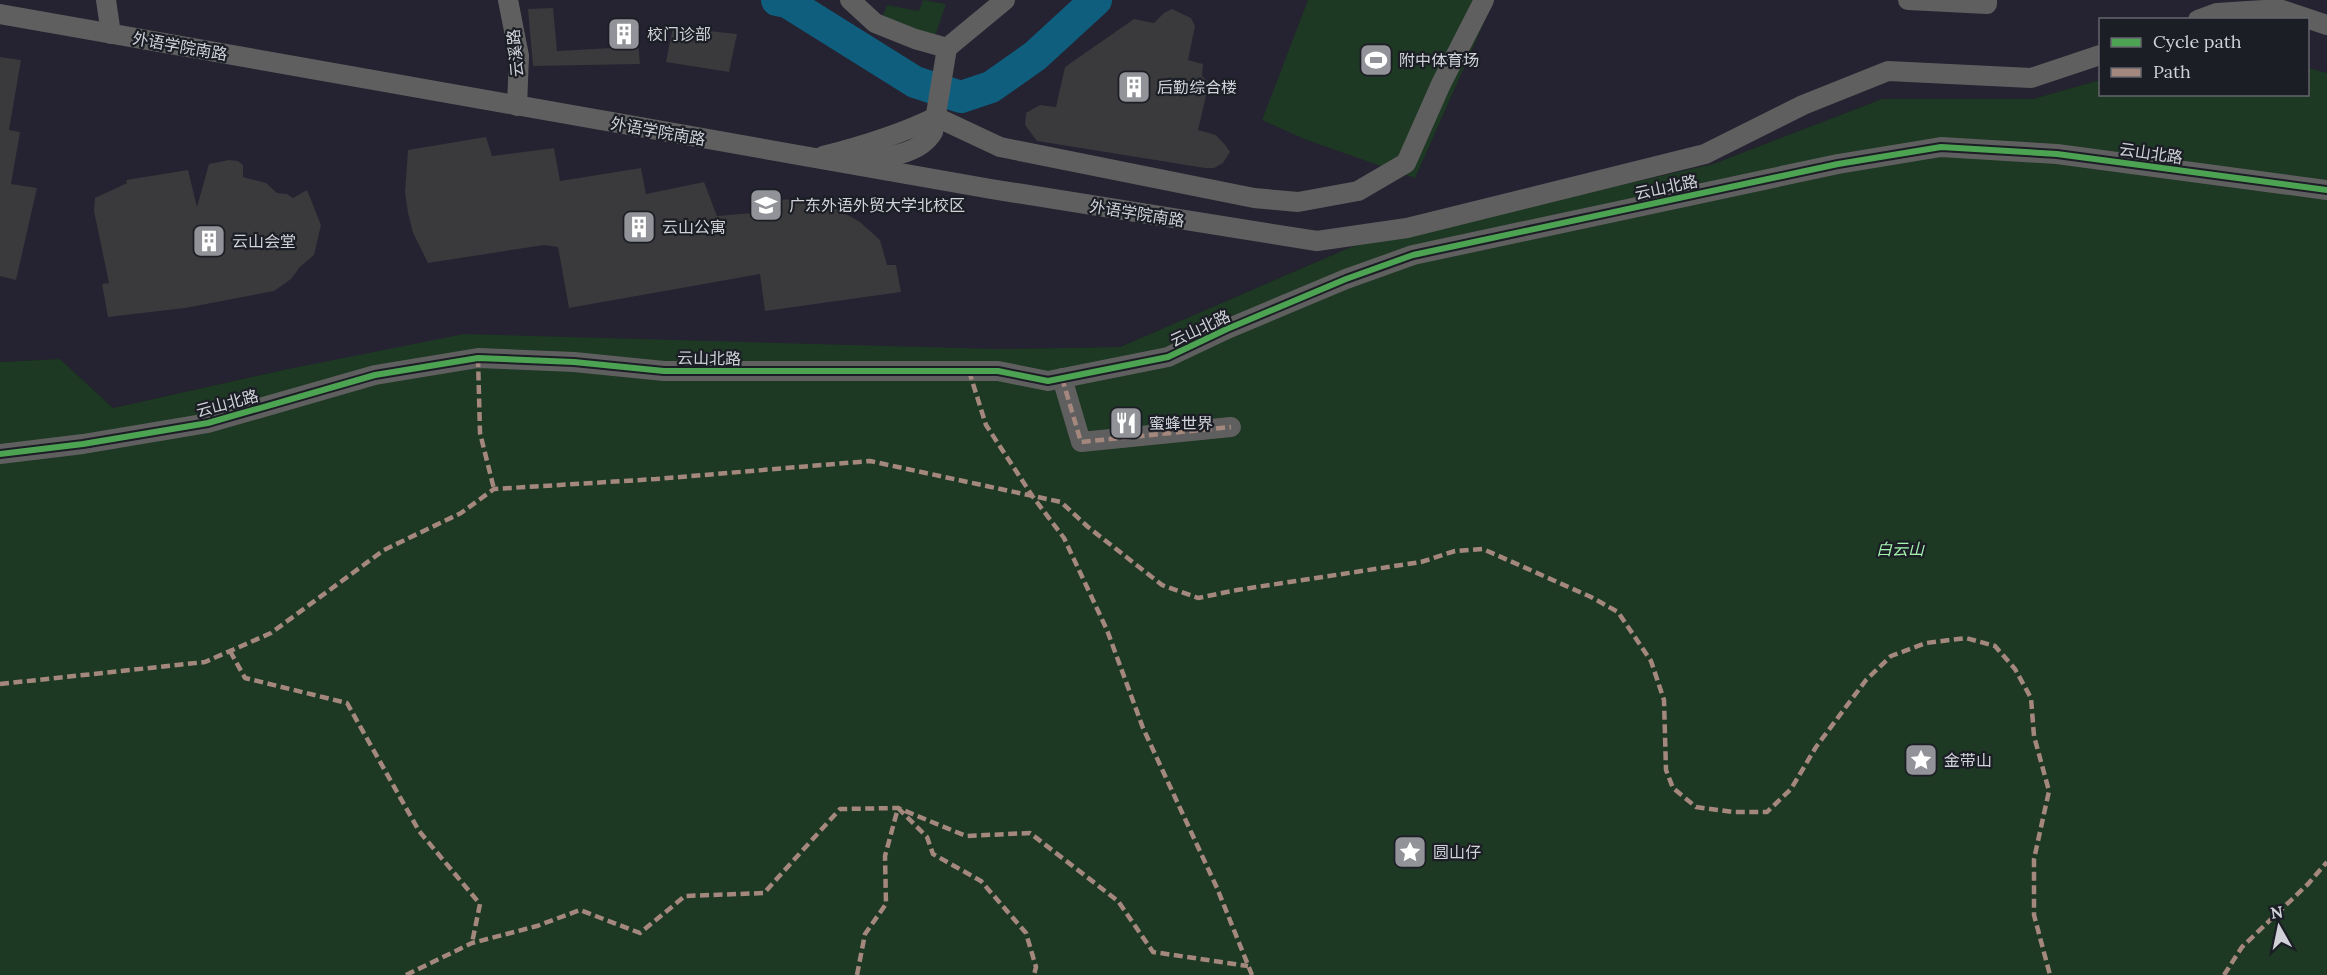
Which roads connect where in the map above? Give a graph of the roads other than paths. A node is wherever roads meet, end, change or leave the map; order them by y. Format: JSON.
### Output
{"nodes":[{"id":1,"x":105,"y":0,"type":"edge"},
{"id":2,"x":508,"y":0,"type":"edge"},
{"id":3,"x":850,"y":0,"type":"edge"},
{"id":4,"x":1005,"y":0,"type":"edge"},
{"id":5,"x":1484,"y":0,"type":"edge"},
{"id":6,"x":1908,"y":0,"type":"edge"},
{"id":7,"x":1987,"y":0,"type":"edge"},
{"id":8,"x":0,"y":14,"type":"edge"},
{"id":9,"x":2203,"y":18,"type":"edge"},
{"id":10,"x":2306,"y":18,"type":"edge"},
{"id":11,"x":2309,"y":19,"type":"edge"},
{"id":12,"x":2327,"y":25,"type":"edge"},
{"id":13,"x":111,"y":34,"type":"junction"},
{"id":14,"x":947,"y":48,"type":"junction"},
{"id":15,"x":2099,"y":55,"type":"edge"},
{"id":16,"x":517,"y":106,"type":"junction"},
{"id":17,"x":936,"y":117,"type":"junction"},
{"id":18,"x":813,"y":158,"type":"junction"},
{"id":19,"x":843,"y":163,"type":"junction"},
{"id":20,"x":2327,"y":190,"type":"edge"},
{"id":21,"x":1407,"y":228,"type":"junction"},
{"id":22,"x":1413,"y":255,"type":"junction"},
{"id":23,"x":1062,"y":378,"type":"junction"},
{"id":24,"x":1231,"y":427,"type":"dead end"},
{"id":25,"x":0,"y":454,"type":"edge"}],
"edges":[{"from":1,"to":13,"type":"street"},
{"from":2,"to":16,"type":"street","name":"云溪路"},
{"from":3,"to":14,"type":"street"},
{"from":4,"to":14,"type":"street"},
{"from":5,"to":17,"type":"street"},
{"from":6,"to":7,"type":"street"},
{"from":8,"to":13,"type":"street","name":"外语学院南路"},
{"from":9,"to":10,"type":"street"},
{"from":11,"to":12,"type":"street"},
{"from":13,"to":16,"type":"street","name":"外语学院南路"},
{"from":14,"to":17,"type":"street"},
{"from":15,"to":21,"type":"street","name":"外语学院南路"},
{"from":16,"to":18,"type":"street","name":"外语学院南路"},
{"from":17,"to":18,"type":"street"},
{"from":17,"to":19,"type":"street"},
{"from":18,"to":19,"type":"street","name":"外语学院南路"},
{"from":19,"to":21,"type":"street","name":"外语学院南路"},
{"from":20,"to":22,"type":"street","name":"云山北路"},
{"from":21,"to":22,"type":"street"},
{"from":22,"to":23,"type":"street","name":"云山北路"},
{"from":23,"to":24,"type":"street"},
{"from":23,"to":25,"type":"street","name":"云山北路"}]}
